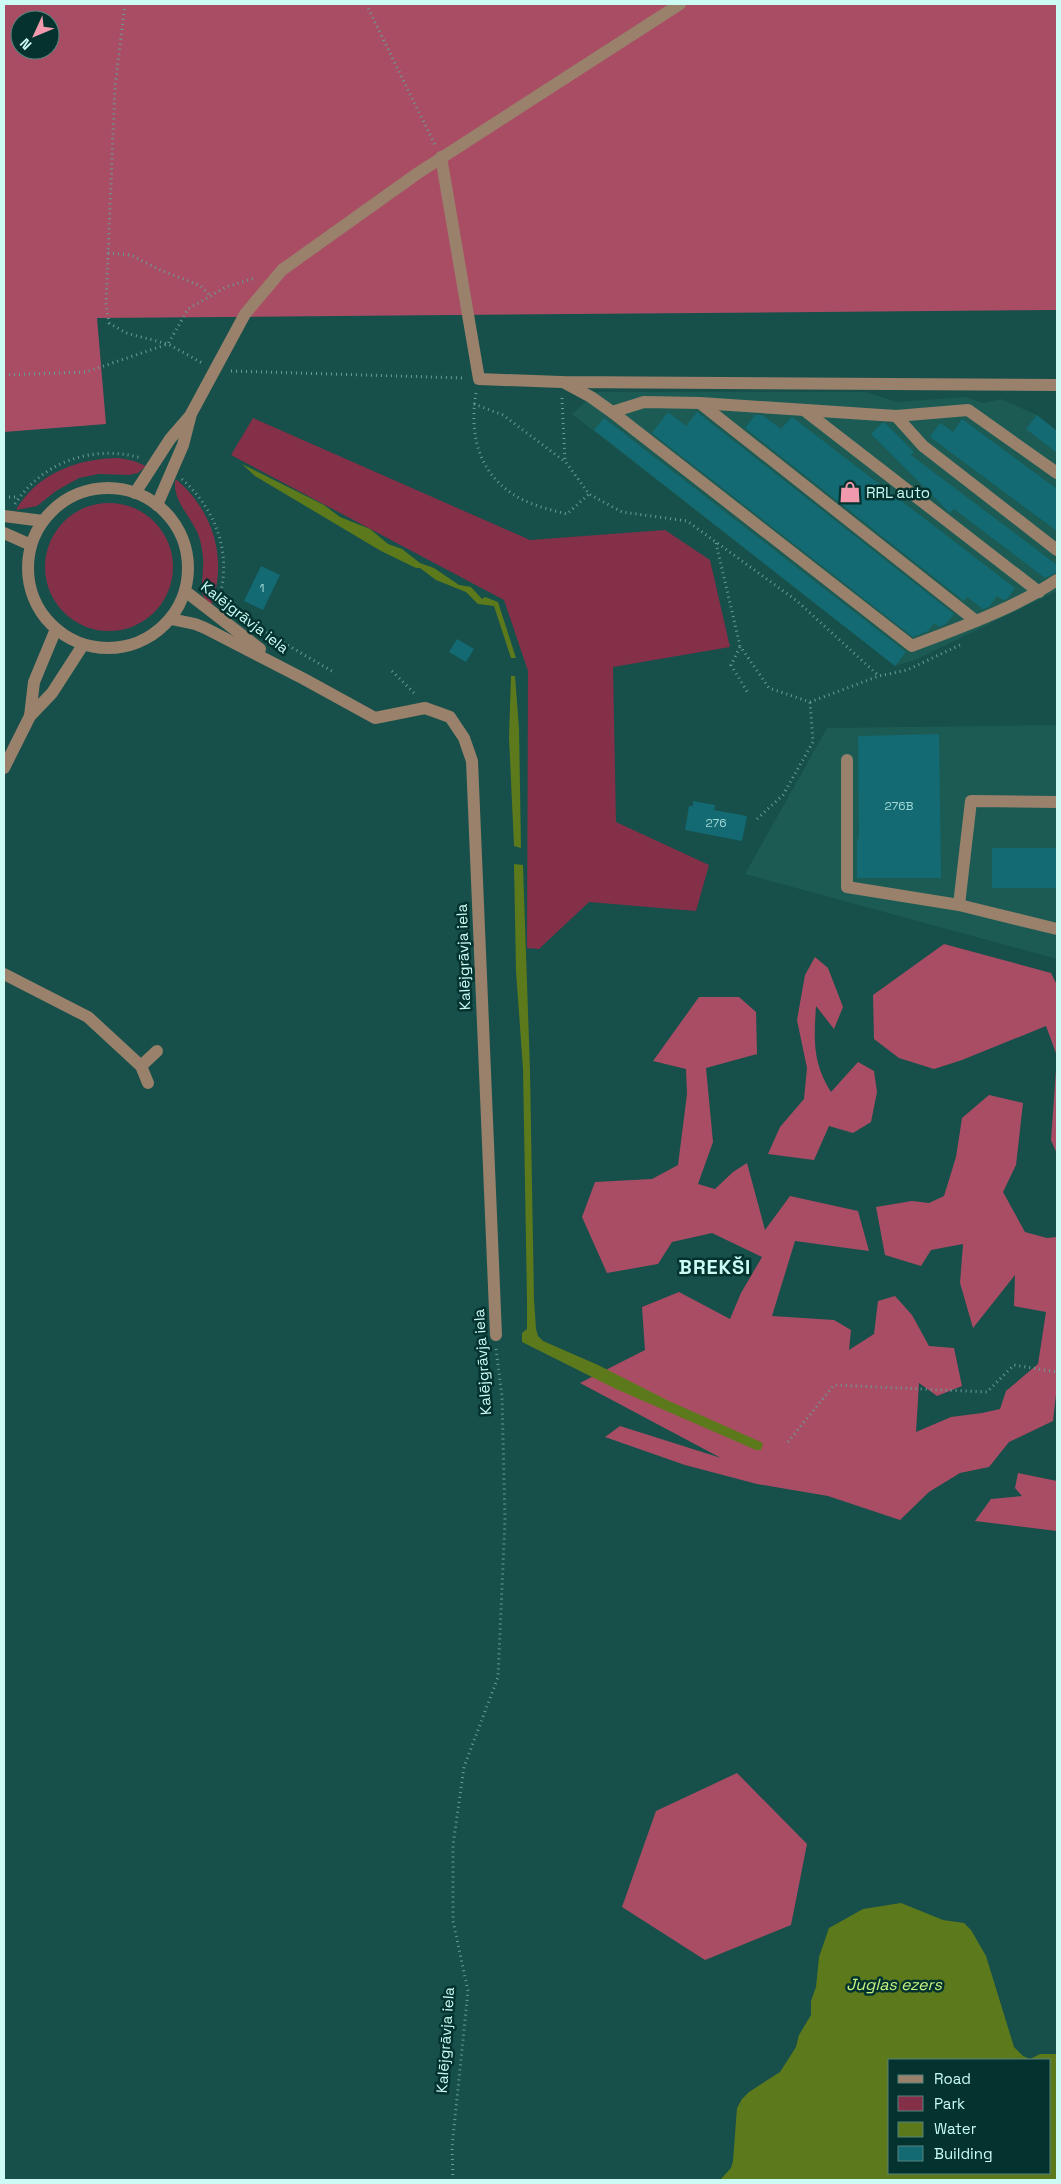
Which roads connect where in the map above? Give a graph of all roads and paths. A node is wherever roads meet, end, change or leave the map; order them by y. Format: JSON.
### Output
{"nodes":[{"id":1,"x":125,"y":4,"type":"edge"},
{"id":2,"x":366,"y":4,"type":"edge"},
{"id":3,"x":680,"y":4,"type":"edge"},
{"id":4,"x":441,"y":158,"type":"junction"},
{"id":5,"x":108,"y":253,"type":"junction"},
{"id":6,"x":282,"y":270,"type":"junction"},
{"id":7,"x":210,"y":296,"type":"junction"},
{"id":8,"x":168,"y":344,"type":"junction"},
{"id":9,"x":216,"y":370,"type":"junction"},
{"id":10,"x":4,"y":375,"type":"edge"},
{"id":11,"x":479,"y":378,"type":"junction"},
{"id":12,"x":561,"y":382,"type":"junction"},
{"id":13,"x":1057,"y":385,"type":"edge"},
{"id":14,"x":700,"y":403,"type":"junction"},
{"id":15,"x":474,"y":404,"type":"junction"},
{"id":16,"x":804,"y":410,"type":"junction"},
{"id":17,"x":612,"y":412,"type":"junction"},
{"id":18,"x":191,"y":414,"type":"junction"},
{"id":19,"x":896,"y":416,"type":"junction"},
{"id":20,"x":146,"y":460,"type":"dead end"},
{"id":21,"x":565,"y":461,"type":"junction"},
{"id":22,"x":1057,"y":473,"type":"edge"},
{"id":23,"x":180,"y":476,"type":"dead end"},
{"id":24,"x":135,"y":493,"type":"junction"},
{"id":25,"x":589,"y":494,"type":"junction"},
{"id":26,"x":19,"y":497,"type":"junction"},
{"id":27,"x":4,"y":498,"type":"edge"},
{"id":28,"x":157,"y":505,"type":"junction"},
{"id":29,"x":7,"y":513,"type":"edge"},
{"id":30,"x":44,"y":521,"type":"junction"},
{"id":31,"x":4,"y":532,"type":"edge"},
{"id":32,"x":716,"y":542,"type":"junction"},
{"id":33,"x":31,"y":545,"type":"junction"},
{"id":34,"x":1057,"y":550,"type":"edge"},
{"id":35,"x":1057,"y":580,"type":"edge"},
{"id":36,"x":185,"y":591,"type":"junction"},
{"id":37,"x":1039,"y":592,"type":"junction"},
{"id":38,"x":217,"y":605,"type":"dead end"},
{"id":39,"x":171,"y":619,"type":"junction"},
{"id":40,"x":976,"y":621,"type":"junction"},
{"id":41,"x":258,"y":628,"type":"dead end"},
{"id":42,"x":56,"y":629,"type":"junction"},
{"id":43,"x":83,"y":645,"type":"junction"},
{"id":44,"x":740,"y":646,"type":"junction"},
{"id":45,"x":286,"y":669,"type":"junction"},
{"id":46,"x":392,"y":671,"type":"dead end"},
{"id":47,"x":335,"y":673,"type":"dead end"},
{"id":48,"x":748,"y":693,"type":"dead end"},
{"id":49,"x":810,"y":702,"type":"junction"},
{"id":50,"x":425,"y":708,"type":"junction"},
{"id":51,"x":30,"y":716,"type":"junction"},
{"id":52,"x":847,"y":760,"type":"dead end"},
{"id":53,"x":4,"y":768,"type":"edge"},
{"id":54,"x":1057,"y":802,"type":"edge"},
{"id":55,"x":757,"y":819,"type":"dead end"},
{"id":56,"x":960,"y":905,"type":"junction"},
{"id":57,"x":1057,"y":929,"type":"edge"},
{"id":58,"x":4,"y":974,"type":"edge"},
{"id":59,"x":157,"y":1051,"type":"dead end"},
{"id":60,"x":141,"y":1066,"type":"junction"},
{"id":61,"x":148,"y":1084,"type":"dead end"},
{"id":62,"x":496,"y":1335,"type":"joint"},
{"id":63,"x":1057,"y":1372,"type":"edge"},
{"id":64,"x":788,"y":1442,"type":"dead end"},
{"id":65,"x":454,"y":2180,"type":"edge"}],
"edges":[{"from":1,"to":5,"type":"path"},
{"from":2,"to":4,"type":"path"},
{"from":3,"to":4,"type":"street"},
{"from":4,"to":6,"type":"street"},
{"from":4,"to":11,"type":"street"},
{"from":5,"to":7,"type":"path"},
{"from":5,"to":8,"type":"path"},
{"from":6,"to":7,"type":"path"},
{"from":6,"to":9,"type":"street"},
{"from":7,"to":8,"type":"path"},
{"from":8,"to":9,"type":"path"},
{"from":8,"to":10,"type":"path"},
{"from":9,"to":11,"type":"path"},
{"from":9,"to":18,"type":"street"},
{"from":11,"to":12,"type":"street"},
{"from":11,"to":15,"type":"path"},
{"from":12,"to":13,"type":"street"},
{"from":12,"to":17,"type":"street"},
{"from":12,"to":21,"type":"path"},
{"from":14,"to":16,"type":"street"},
{"from":14,"to":17,"type":"street"},
{"from":14,"to":40,"type":"street"},
{"from":15,"to":21,"type":"path"},
{"from":15,"to":25,"type":"path"},
{"from":16,"to":19,"type":"street"},
{"from":16,"to":37,"type":"street"},
{"from":17,"to":40,"type":"street"},
{"from":18,"to":24,"type":"street"},
{"from":18,"to":28,"type":"street"},
{"from":19,"to":22,"type":"street"},
{"from":19,"to":34,"type":"street"},
{"from":20,"to":26,"type":"path"},
{"from":21,"to":25,"type":"path"},
{"from":23,"to":38,"type":"path"},
{"from":24,"to":28,"type":"street"},
{"from":24,"to":30,"type":"street"},
{"from":25,"to":32,"type":"path"},
{"from":26,"to":27,"type":"path"},
{"from":26,"to":29,"type":"path"},
{"from":28,"to":36,"type":"street"},
{"from":29,"to":30,"type":"street"},
{"from":30,"to":33,"type":"street"},
{"from":31,"to":33,"type":"street"},
{"from":32,"to":44,"type":"path"},
{"from":32,"to":49,"type":"path"},
{"from":33,"to":42,"type":"street"},
{"from":35,"to":37,"type":"street"},
{"from":36,"to":39,"type":"street"},
{"from":36,"to":45,"type":"street","name":"Kalējgrāvja iela"},
{"from":37,"to":40,"type":"street"},
{"from":39,"to":43,"type":"street"},
{"from":39,"to":45,"type":"street","name":"Kalējgrāvja iela"},
{"from":41,"to":47,"type":"path"},
{"from":42,"to":43,"type":"street"},
{"from":42,"to":51,"type":"street"},
{"from":43,"to":51,"type":"street"},
{"from":44,"to":48,"type":"path"},
{"from":44,"to":49,"type":"path"},
{"from":45,"to":50,"type":"street","name":"Kalējgrāvja iela"},
{"from":46,"to":50,"type":"path"},
{"from":49,"to":55,"type":"path"},
{"from":50,"to":62,"type":"street","name":"Kalējgrāvja iela"},
{"from":51,"to":53,"type":"street"},
{"from":52,"to":56,"type":"street"},
{"from":54,"to":56,"type":"street"},
{"from":56,"to":57,"type":"street"},
{"from":58,"to":60,"type":"street"},
{"from":59,"to":60,"type":"street"},
{"from":60,"to":61,"type":"street"},
{"from":62,"to":65,"type":"path","name":"Kalējgrāvja iela"},
{"from":63,"to":64,"type":"path"}]}
